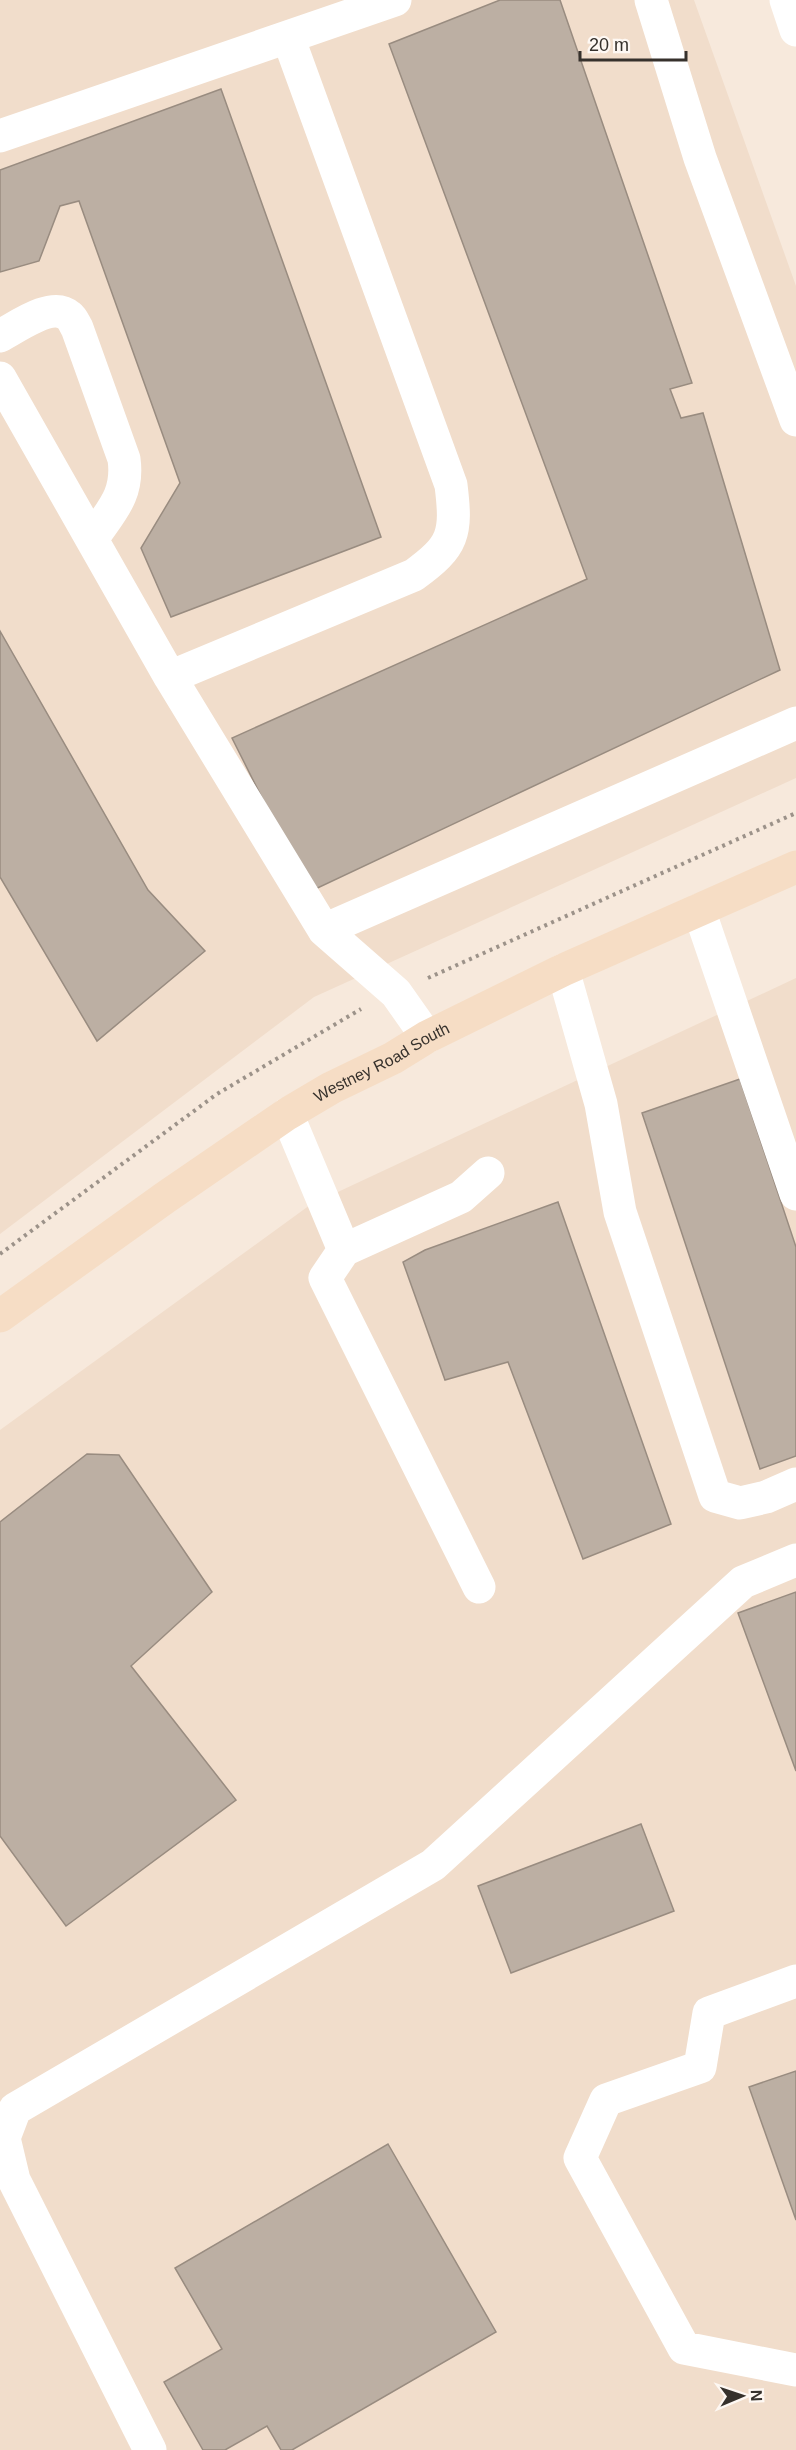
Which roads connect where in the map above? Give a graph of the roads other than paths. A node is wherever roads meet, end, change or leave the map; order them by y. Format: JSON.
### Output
{"nodes":[{"id":1,"x":394,"y":0,"type":"edge"},
{"id":2,"x":651,"y":0,"type":"edge"},
{"id":3,"x":786,"y":0,"type":"edge"},
{"id":4,"x":796,"y":30,"type":"edge"},
{"id":5,"x":288,"y":37,"type":"junction"},
{"id":6,"x":0,"y":136,"type":"edge"},
{"id":7,"x":0,"y":336,"type":"edge"},
{"id":8,"x":0,"y":378,"type":"edge"},
{"id":9,"x":796,"y":420,"type":"edge"},
{"id":10,"x":92,"y":538,"type":"junction"},
{"id":11,"x":170,"y":677,"type":"junction"},
{"id":12,"x":796,"y":723,"type":"edge"},
{"id":13,"x":796,"y":867,"type":"edge"},
{"id":14,"x":699,"y":910,"type":"junction"},
{"id":15,"x":324,"y":930,"type":"junction"},
{"id":16,"x":563,"y":970,"type":"junction"},
{"id":17,"x":427,"y":1037,"type":"junction"},
{"id":18,"x":287,"y":1114,"type":"junction"},
{"id":19,"x":488,"y":1173,"type":"dead end"},
{"id":20,"x":796,"y":1194,"type":"edge"},
{"id":21,"x":344,"y":1250,"type":"junction"},
{"id":22,"x":0,"y":1316,"type":"edge"},
{"id":23,"x":796,"y":1484,"type":"edge"},
{"id":24,"x":796,"y":1560,"type":"edge"},
{"id":25,"x":479,"y":1587,"type":"dead end"},
{"id":26,"x":796,"y":1982,"type":"edge"},
{"id":27,"x":796,"y":2370,"type":"edge"},
{"id":28,"x":150,"y":2450,"type":"edge"}],
"edges":[{"from":1,"to":5,"type":"street"},
{"from":2,"to":9,"type":"street"},
{"from":3,"to":4,"type":"street"},
{"from":5,"to":6,"type":"street"},
{"from":5,"to":11,"type":"street"},
{"from":7,"to":10,"type":"street"},
{"from":8,"to":10,"type":"street"},
{"from":10,"to":11,"type":"street"},
{"from":11,"to":15,"type":"street"},
{"from":12,"to":15,"type":"street"},
{"from":13,"to":14,"type":"main road","name":"Westney Road South"},
{"from":14,"to":16,"type":"main road","name":"Westney Road South"},
{"from":14,"to":20,"type":"street"},
{"from":15,"to":17,"type":"street"},
{"from":16,"to":17,"type":"main road","name":"Westney Road South"},
{"from":16,"to":23,"type":"street"},
{"from":17,"to":18,"type":"main road","name":"Westney Road South"},
{"from":18,"to":21,"type":"street"},
{"from":18,"to":22,"type":"main road","name":"Westney Road South"},
{"from":19,"to":21,"type":"street"},
{"from":21,"to":25,"type":"street"},
{"from":24,"to":28,"type":"street"},
{"from":26,"to":27,"type":"street"}]}
